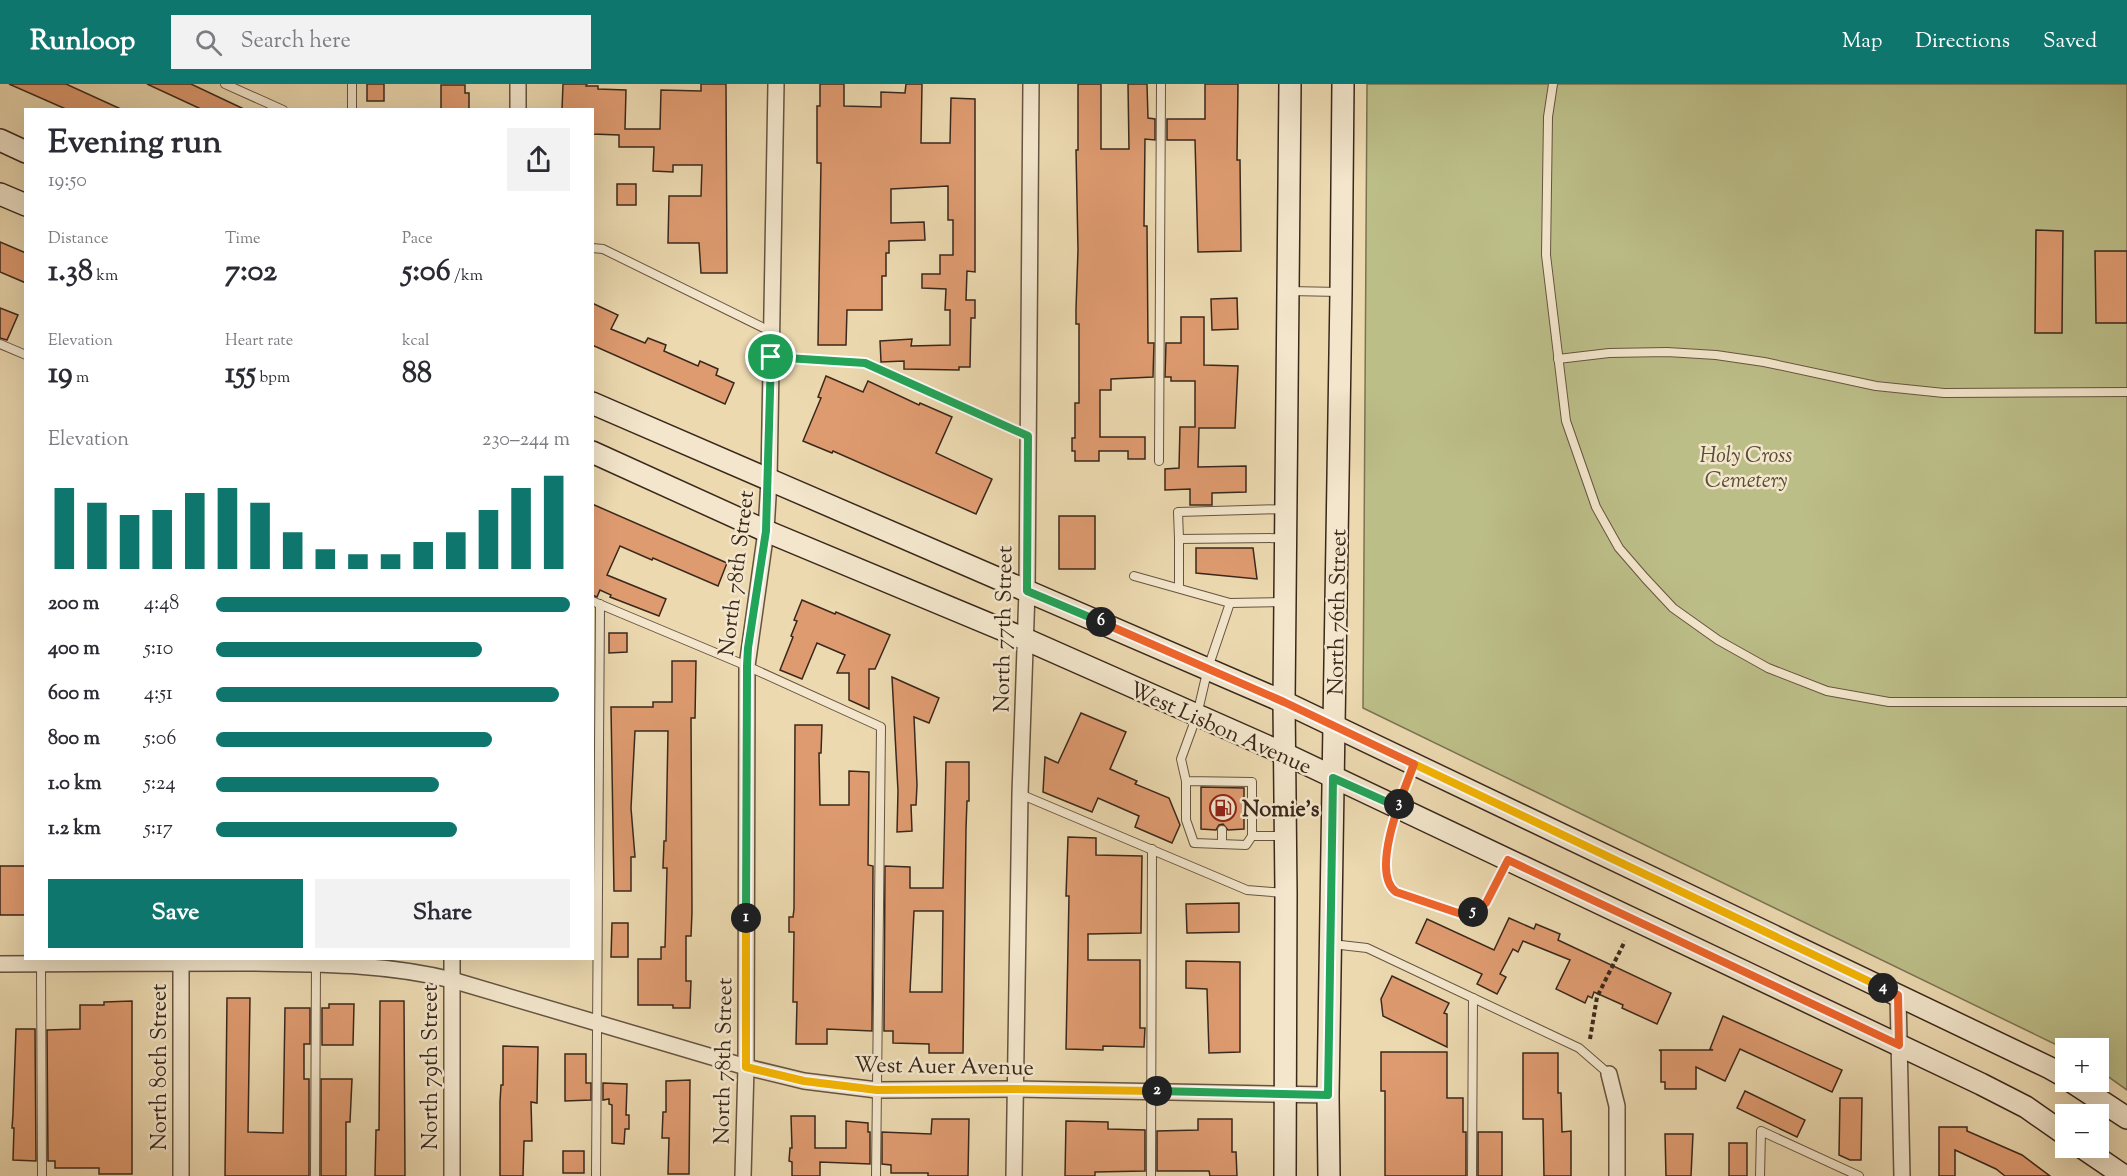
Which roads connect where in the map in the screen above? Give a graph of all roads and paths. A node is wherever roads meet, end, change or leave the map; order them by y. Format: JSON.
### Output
{"nodes":[{"id":1,"x":225,"y":84,"type":"edge"},
{"id":2,"x":352,"y":84,"type":"edge"},
{"id":3,"x":518,"y":84,"type":"edge"},
{"id":4,"x":776,"y":84,"type":"edge"},
{"id":5,"x":1031,"y":84,"type":"edge"},
{"id":6,"x":1161,"y":84,"type":"edge"},
{"id":7,"x":1290,"y":84,"type":"edge"},
{"id":8,"x":1343,"y":84,"type":"edge"},
{"id":9,"x":1553,"y":84,"type":"edge"},
{"id":10,"x":279,"y":108,"type":"edge"},
{"id":11,"x":352,"y":108,"type":"edge"},
{"id":12,"x":518,"y":108,"type":"edge"},
{"id":13,"x":0,"y":140,"type":"edge"},
{"id":14,"x":24,"y":151,"type":"edge"},
{"id":15,"x":0,"y":194,"type":"edge"},
{"id":16,"x":24,"y":204,"type":"edge"},
{"id":17,"x":594,"y":248,"type":"edge"},
{"id":18,"x":1288,"y":291,"type":"junction"},
{"id":19,"x":1341,"y":292,"type":"junction"},
{"id":20,"x":772,"y":332,"type":"junction"},
{"id":21,"x":0,"y":344,"type":"edge"},
{"id":22,"x":24,"y":354,"type":"edge"},
{"id":23,"x":771,"y":357,"type":"junction"},
{"id":24,"x":1558,"y":359,"type":"junction"},
{"id":25,"x":2127,"y":392,"type":"edge"},
{"id":26,"x":594,"y":404,"type":"edge"},
{"id":27,"x":1028,"y":436,"type":"junction"},
{"id":28,"x":594,"y":453,"type":"edge"},
{"id":29,"x":1159,"y":461,"type":"dead end"},
{"id":30,"x":769,"y":480,"type":"junction"},
{"id":31,"x":1286,"y":509,"type":"junction"},
{"id":32,"x":766,"y":531,"type":"junction"},
{"id":33,"x":1286,"y":537,"type":"junction"},
{"id":34,"x":1179,"y":539,"type":"junction"},
{"id":35,"x":1134,"y":576,"type":"dead end"},
{"id":36,"x":1179,"y":588,"type":"junction"},
{"id":37,"x":1027,"y":591,"type":"junction"},
{"id":38,"x":1285,"y":602,"type":"junction"},
{"id":39,"x":596,"y":603,"type":"edge"},
{"id":40,"x":1230,"y":603,"type":"junction"},
{"id":41,"x":1025,"y":639,"type":"junction"},
{"id":42,"x":747,"y":666,"type":"junction"},
{"id":43,"x":1208,"y":668,"type":"junction"},
{"id":44,"x":1284,"y":702,"type":"junction"},
{"id":45,"x":2127,"y":702,"type":"edge"},
{"id":46,"x":1197,"y":715,"type":"junction"},
{"id":47,"x":1334,"y":726,"type":"junction"},
{"id":48,"x":1285,"y":754,"type":"junction"},
{"id":49,"x":1414,"y":764,"type":"junction"},
{"id":50,"x":1333,"y":778,"type":"junction"},
{"id":51,"x":1186,"y":781,"type":"junction"},
{"id":52,"x":1020,"y":794,"type":"junction"},
{"id":53,"x":1398,"y":807,"type":"junction"},
{"id":54,"x":1222,"y":830,"type":"dead end"},
{"id":55,"x":1252,"y":836,"type":"junction"},
{"id":56,"x":1286,"y":836,"type":"junction"},
{"id":57,"x":1222,"y":844,"type":"junction"},
{"id":58,"x":1152,"y":849,"type":"junction"},
{"id":59,"x":1508,"y":860,"type":"junction"},
{"id":60,"x":1286,"y":893,"type":"junction"},
{"id":61,"x":1625,"y":941,"type":"dead end"},
{"id":62,"x":1330,"y":944,"type":"junction"},
{"id":63,"x":452,"y":960,"type":"edge"},
{"id":64,"x":41,"y":961,"type":"edge"},
{"id":65,"x":181,"y":961,"type":"edge"},
{"id":66,"x":316,"y":961,"type":"edge"},
{"id":67,"x":0,"y":964,"type":"edge"},
{"id":68,"x":452,"y":980,"type":"junction"},
{"id":69,"x":1898,"y":995,"type":"junction"},
{"id":70,"x":1473,"y":998,"type":"junction"},
{"id":71,"x":597,"y":1023,"type":"junction"},
{"id":72,"x":1590,"y":1039,"type":"dead end"},
{"id":73,"x":1899,"y":1045,"type":"junction"},
{"id":74,"x":746,"y":1067,"type":"junction"},
{"id":75,"x":2055,"y":1071,"type":"edge"},
{"id":76,"x":1609,"y":1074,"type":"joint"},
{"id":77,"x":1014,"y":1089,"type":"junction"},
{"id":78,"x":877,"y":1090,"type":"junction"},
{"id":79,"x":1152,"y":1091,"type":"junction"},
{"id":80,"x":2087,"y":1092,"type":"edge"},
{"id":81,"x":1286,"y":1094,"type":"junction"},
{"id":82,"x":1328,"y":1095,"type":"junction"},
{"id":83,"x":2127,"y":1118,"type":"edge"},
{"id":84,"x":2055,"y":1127,"type":"edge"},
{"id":85,"x":2098,"y":1158,"type":"edge"},
{"id":86,"x":42,"y":1176,"type":"edge"},
{"id":87,"x":181,"y":1176,"type":"edge"},
{"id":88,"x":315,"y":1176,"type":"edge"},
{"id":89,"x":452,"y":1176,"type":"edge"},
{"id":90,"x":596,"y":1176,"type":"edge"},
{"id":91,"x":743,"y":1176,"type":"edge"},
{"id":92,"x":876,"y":1176,"type":"edge"},
{"id":93,"x":1014,"y":1176,"type":"edge"},
{"id":94,"x":1151,"y":1176,"type":"edge"},
{"id":95,"x":1285,"y":1176,"type":"edge"},
{"id":96,"x":1329,"y":1176,"type":"edge"},
{"id":97,"x":1472,"y":1176,"type":"edge"},
{"id":98,"x":1617,"y":1176,"type":"edge"},
{"id":99,"x":1760,"y":1176,"type":"edge"},
{"id":100,"x":1859,"y":1176,"type":"edge"},
{"id":101,"x":1902,"y":1176,"type":"edge"},
{"id":102,"x":2124,"y":1176,"type":"edge"}],
"edges":[{"from":1,"to":10,"type":"lane"},
{"from":2,"to":11,"type":"lane"},
{"from":3,"to":12,"type":"street"},
{"from":4,"to":20,"type":"street","name":"North 78th Street"},
{"from":5,"to":27,"type":"street","name":"North 77th Street"},
{"from":6,"to":29,"type":"lane"},
{"from":7,"to":18,"type":"main road"},
{"from":8,"to":19,"type":"main road","name":"North 76th Street"},
{"from":9,"to":24,"type":"lane"},
{"from":13,"to":14,"type":"main road"},
{"from":15,"to":16,"type":"main road"},
{"from":17,"to":20,"type":"lane"},
{"from":18,"to":19,"type":"lane"},
{"from":18,"to":31,"type":"main road"},
{"from":19,"to":47,"type":"main road","name":"North 76th Street"},
{"from":20,"to":23,"type":"street","name":"North 78th Street"},
{"from":21,"to":22,"type":"lane"},
{"from":23,"to":27,"type":"lane"},
{"from":23,"to":30,"type":"street","name":"North 78th Street"},
{"from":24,"to":25,"type":"lane"},
{"from":24,"to":45,"type":"lane"},
{"from":26,"to":30,"type":"main road"},
{"from":27,"to":37,"type":"street","name":"North 77th Street"},
{"from":28,"to":32,"type":"main road","name":"West Lisbon Avenue"},
{"from":30,"to":32,"type":"street","name":"North 78th Street"},
{"from":30,"to":37,"type":"main road"},
{"from":31,"to":33,"type":"main road"},
{"from":31,"to":34,"type":"lane"},
{"from":32,"to":41,"type":"main road","name":"West Lisbon Avenue"},
{"from":32,"to":42,"type":"street","name":"North 78th Street"},
{"from":33,"to":34,"type":"lane"},
{"from":33,"to":38,"type":"main road"},
{"from":34,"to":36,"type":"lane"},
{"from":35,"to":36,"type":"lane"},
{"from":36,"to":40,"type":"lane"},
{"from":37,"to":41,"type":"street","name":"North 77th Street"},
{"from":37,"to":43,"type":"main road"},
{"from":38,"to":40,"type":"lane"},
{"from":38,"to":44,"type":"main road"},
{"from":39,"to":42,"type":"lane"},
{"from":39,"to":71,"type":"lane"},
{"from":40,"to":43,"type":"lane"},
{"from":41,"to":46,"type":"main road","name":"West Lisbon Avenue"},
{"from":41,"to":52,"type":"street","name":"North 77th Street"},
{"from":42,"to":74,"type":"street","name":"North 78th Street"},
{"from":42,"to":78,"type":"lane"},
{"from":43,"to":44,"type":"main road"},
{"from":43,"to":46,"type":"lane"},
{"from":44,"to":47,"type":"main road"},
{"from":44,"to":48,"type":"main road"},
{"from":46,"to":48,"type":"main road","name":"West Lisbon Avenue"},
{"from":46,"to":51,"type":"lane"},
{"from":47,"to":49,"type":"main road"},
{"from":47,"to":50,"type":"main road","name":"North 76th Street"},
{"from":48,"to":50,"type":"main road","name":"West Lisbon Avenue"},
{"from":48,"to":56,"type":"main road"},
{"from":49,"to":53,"type":"lane"},
{"from":49,"to":69,"type":"main road"},
{"from":50,"to":53,"type":"main road","name":"West Lisbon Avenue"},
{"from":50,"to":62,"type":"main road","name":"North 76th Street"},
{"from":51,"to":55,"type":"lane"},
{"from":51,"to":57,"type":"lane"},
{"from":52,"to":58,"type":"lane"},
{"from":52,"to":77,"type":"street","name":"North 77th Street"},
{"from":53,"to":59,"type":"main road","name":"West Lisbon Avenue"},
{"from":53,"to":59,"type":"lane"},
{"from":54,"to":57,"type":"lane"},
{"from":55,"to":56,"type":"lane"},
{"from":55,"to":57,"type":"lane"},
{"from":56,"to":60,"type":"main road"},
{"from":58,"to":60,"type":"lane"},
{"from":58,"to":79,"type":"lane"},
{"from":59,"to":73,"type":"main road","name":"West Lisbon Avenue"},
{"from":60,"to":81,"type":"main road"},
{"from":61,"to":72,"type":"path"},
{"from":62,"to":70,"type":"lane"},
{"from":62,"to":82,"type":"main road","name":"North 76th Street"},
{"from":63,"to":68,"type":"street","name":"North 79th Street"},
{"from":64,"to":65,"type":"street","name":"West Auer Avenue"},
{"from":64,"to":67,"type":"street","name":"West Auer Avenue"},
{"from":64,"to":86,"type":"lane"},
{"from":65,"to":66,"type":"street","name":"West Auer Avenue"},
{"from":65,"to":87,"type":"street","name":"North 80th Street"},
{"from":66,"to":68,"type":"street","name":"West Auer Avenue"},
{"from":66,"to":88,"type":"lane"},
{"from":68,"to":71,"type":"street","name":"West Auer Avenue"},
{"from":68,"to":89,"type":"street","name":"North 79th Street"},
{"from":69,"to":73,"type":"street"},
{"from":69,"to":75,"type":"main road"},
{"from":70,"to":76,"type":"lane"},
{"from":70,"to":97,"type":"lane"},
{"from":71,"to":74,"type":"street","name":"West Auer Avenue"},
{"from":71,"to":90,"type":"lane"},
{"from":73,"to":84,"type":"main road","name":"West Lisbon Avenue"},
{"from":73,"to":101,"type":"street"},
{"from":74,"to":78,"type":"street","name":"West Auer Avenue"},
{"from":74,"to":91,"type":"street","name":"North 78th Street"},
{"from":76,"to":98,"type":"street"},
{"from":77,"to":78,"type":"street","name":"West Auer Avenue"},
{"from":77,"to":79,"type":"street","name":"West Auer Avenue"},
{"from":77,"to":93,"type":"street","name":"North 77th Street"},
{"from":78,"to":92,"type":"lane"},
{"from":79,"to":81,"type":"street","name":"West Auer Avenue"},
{"from":79,"to":94,"type":"lane"},
{"from":80,"to":83,"type":"main road"},
{"from":81,"to":82,"type":"street","name":"West Auer Avenue"},
{"from":81,"to":95,"type":"main road"},
{"from":82,"to":96,"type":"main road","name":"North 76th Street"},
{"from":85,"to":102,"type":"main road"},
{"from":99,"to":100,"type":"lane"}]}
